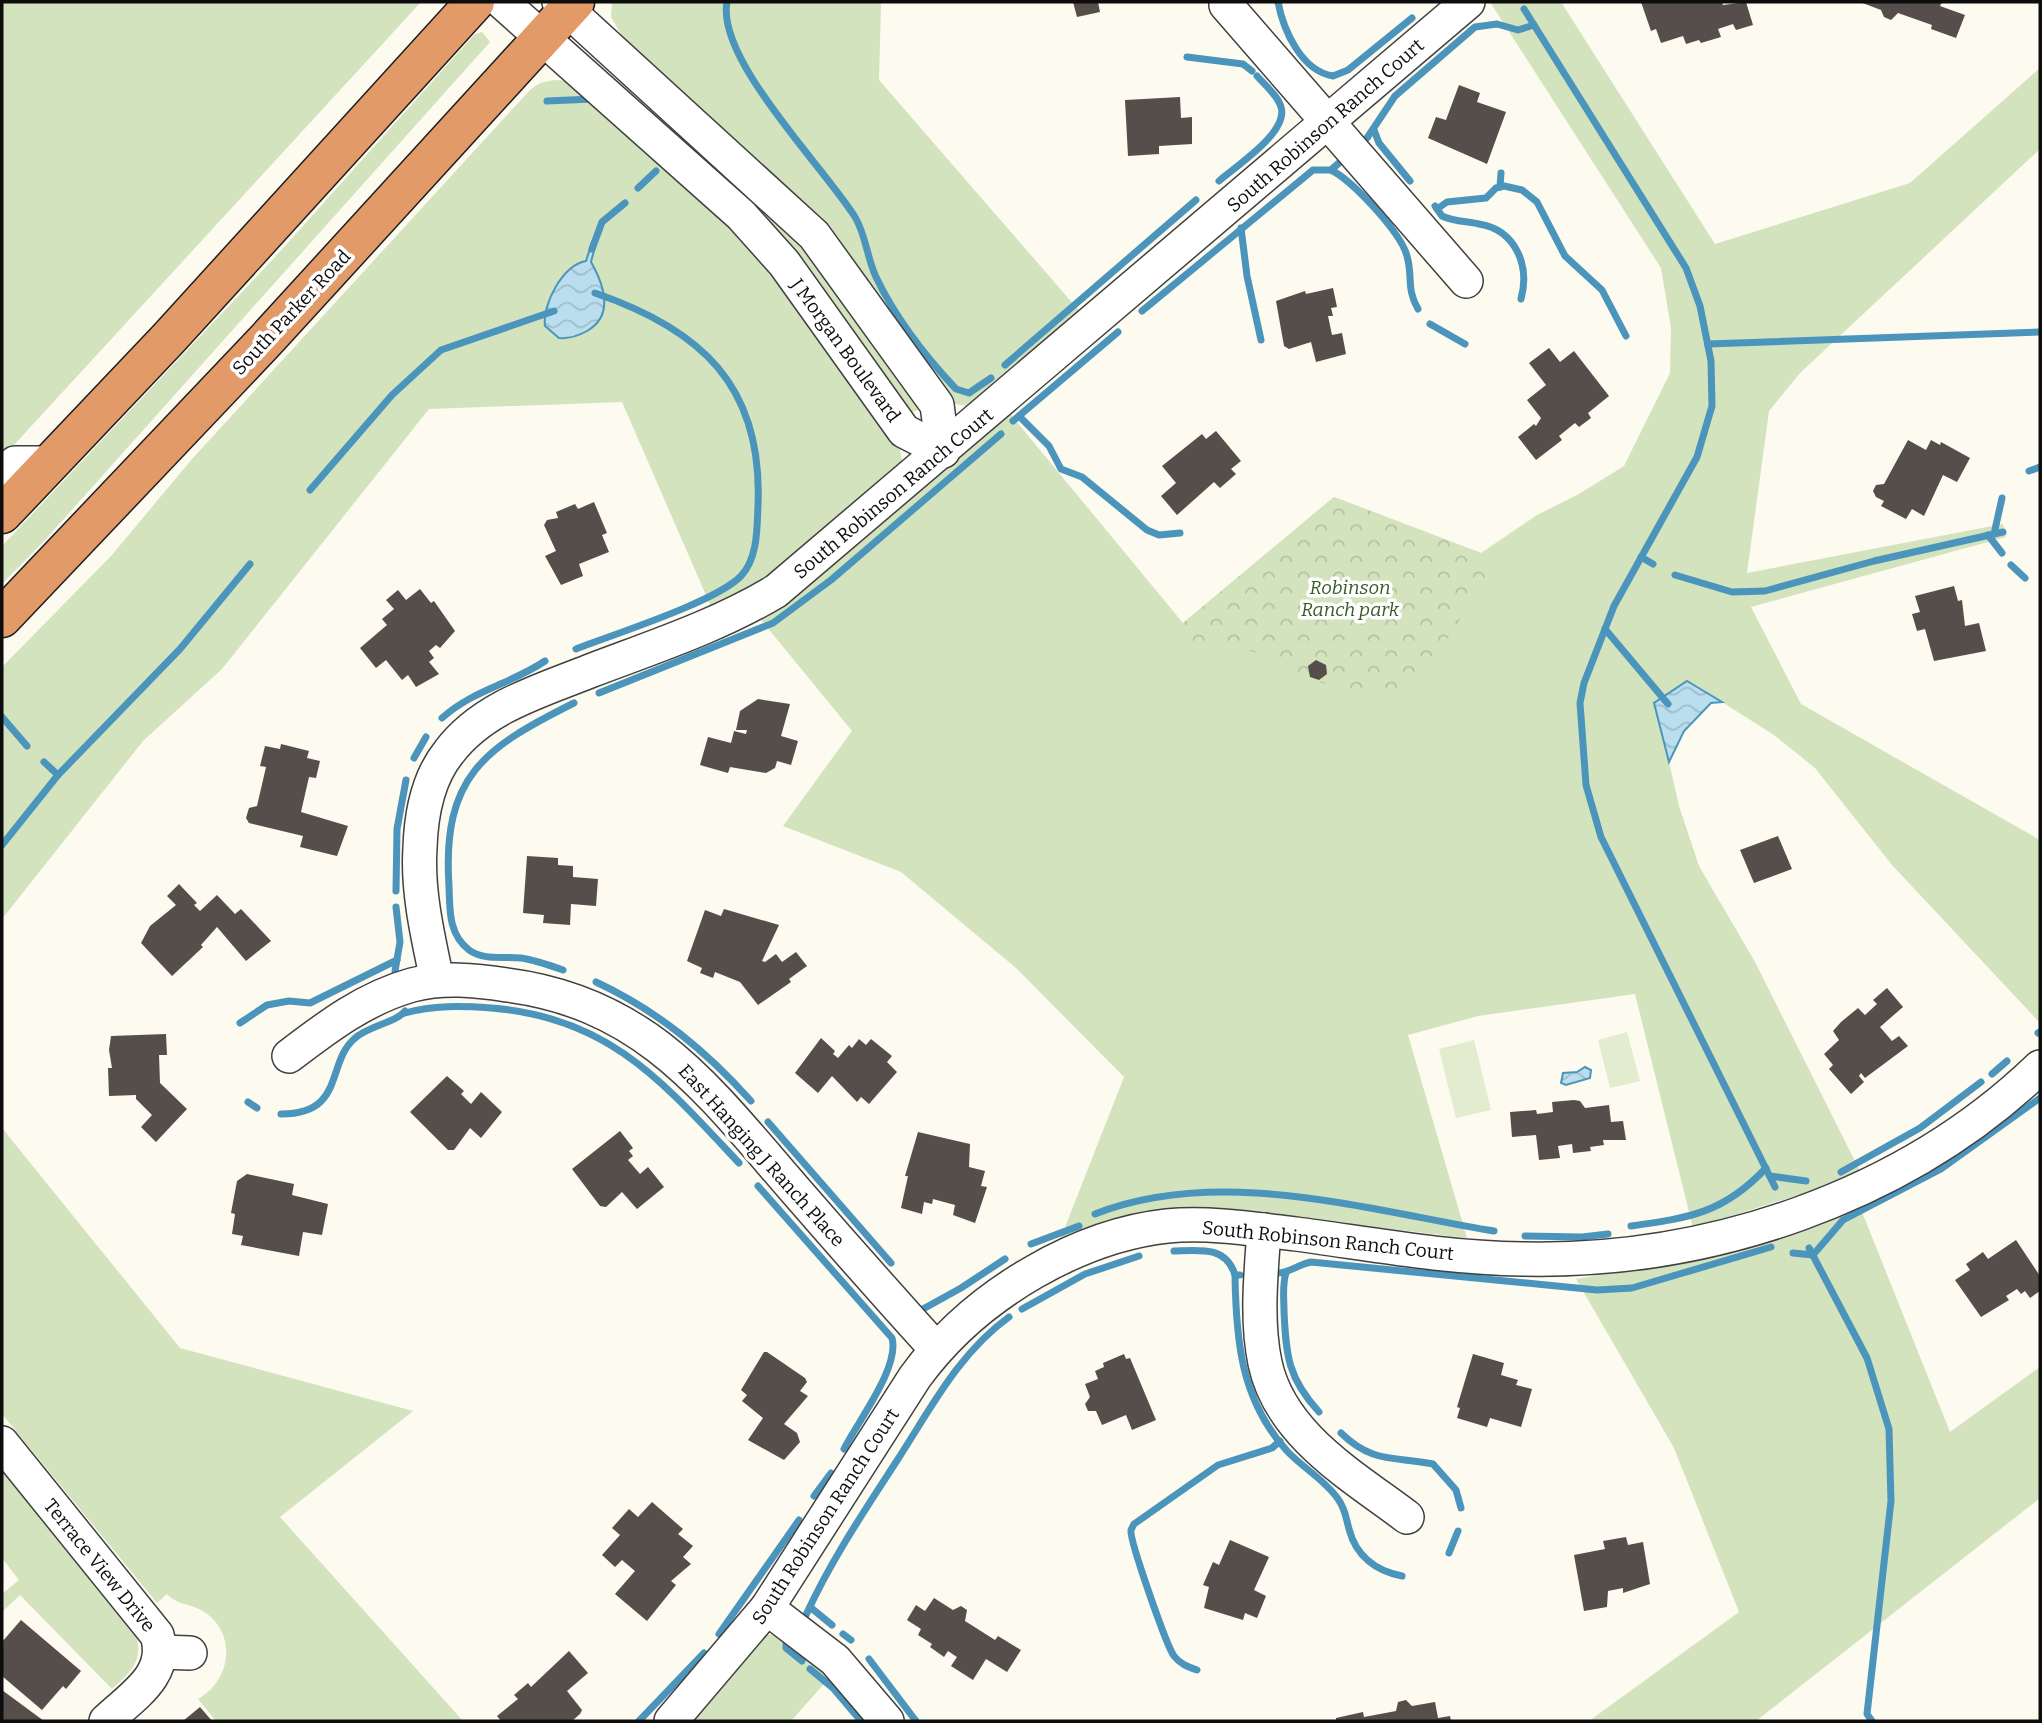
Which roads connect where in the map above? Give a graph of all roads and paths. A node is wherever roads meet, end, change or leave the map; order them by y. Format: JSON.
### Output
{"nodes":[{"id":1,"x":475,"y":2,"type":"edge"},
{"id":2,"x":502,"y":2,"type":"edge"},
{"id":3,"x":1468,"y":2,"type":"edge"},
{"id":4,"x":1226,"y":5,"type":"dead end"},
{"id":5,"x":561,"y":13,"type":"edge"},
{"id":6,"x":1327,"y":123,"type":"junction"},
{"id":7,"x":1466,"y":281,"type":"dead end"},
{"id":8,"x":943,"y":451,"type":"junction"},
{"id":9,"x":52,"y":463,"type":"junction"},
{"id":10,"x":2,"y":473,"type":"edge"},
{"id":11,"x":2,"y":514,"type":"edge"},
{"id":12,"x":2,"y":618,"type":"edge"},
{"id":13,"x":437,"y":980,"type":"junction"},
{"id":14,"x":289,"y":1056,"type":"dead end"},
{"id":15,"x":2040,"y":1067,"type":"edge"},
{"id":16,"x":1264,"y":1230,"type":"junction"},
{"id":17,"x":936,"y":1349,"type":"junction"},
{"id":18,"x":2,"y":1443,"type":"edge"},
{"id":19,"x":1407,"y":1517,"type":"dead end"},
{"id":20,"x":767,"y":1608,"type":"junction"},
{"id":21,"x":106,"y":1721,"type":"edge"},
{"id":22,"x":671,"y":1721,"type":"edge"},
{"id":23,"x":887,"y":1721,"type":"edge"}],
"edges":[{"from":1,"to":9,"type":"highway"},
{"from":2,"to":5,"type":"street","name":"J Morgan Boulevard"},
{"from":3,"to":6,"type":"street","name":"South Robinson Ranch Court"},
{"from":4,"to":6,"type":"street"},
{"from":5,"to":8,"type":"street","name":"J Morgan Boulevard"},
{"from":5,"to":12,"type":"highway","name":"South Parker Road"},
{"from":6,"to":7,"type":"street"},
{"from":6,"to":8,"type":"street","name":"South Robinson Ranch Court"},
{"from":8,"to":13,"type":"street","name":"South Robinson Ranch Court"},
{"from":9,"to":10,"type":"street"},
{"from":9,"to":11,"type":"highway"},
{"from":13,"to":14,"type":"street","name":"East Hanging J Ranch Place"},
{"from":13,"to":17,"type":"street","name":"East Hanging J Ranch Place"},
{"from":15,"to":16,"type":"street","name":"South Robinson Ranch Court"},
{"from":16,"to":17,"type":"street","name":"South Robinson Ranch Court"},
{"from":16,"to":19,"type":"street"},
{"from":17,"to":20,"type":"street","name":"South Robinson Ranch Court"},
{"from":18,"to":21,"type":"street","name":"Terrace View Drive"},
{"from":20,"to":22,"type":"street","name":"South Robinson Ranch Court"},
{"from":20,"to":23,"type":"street"}]}
